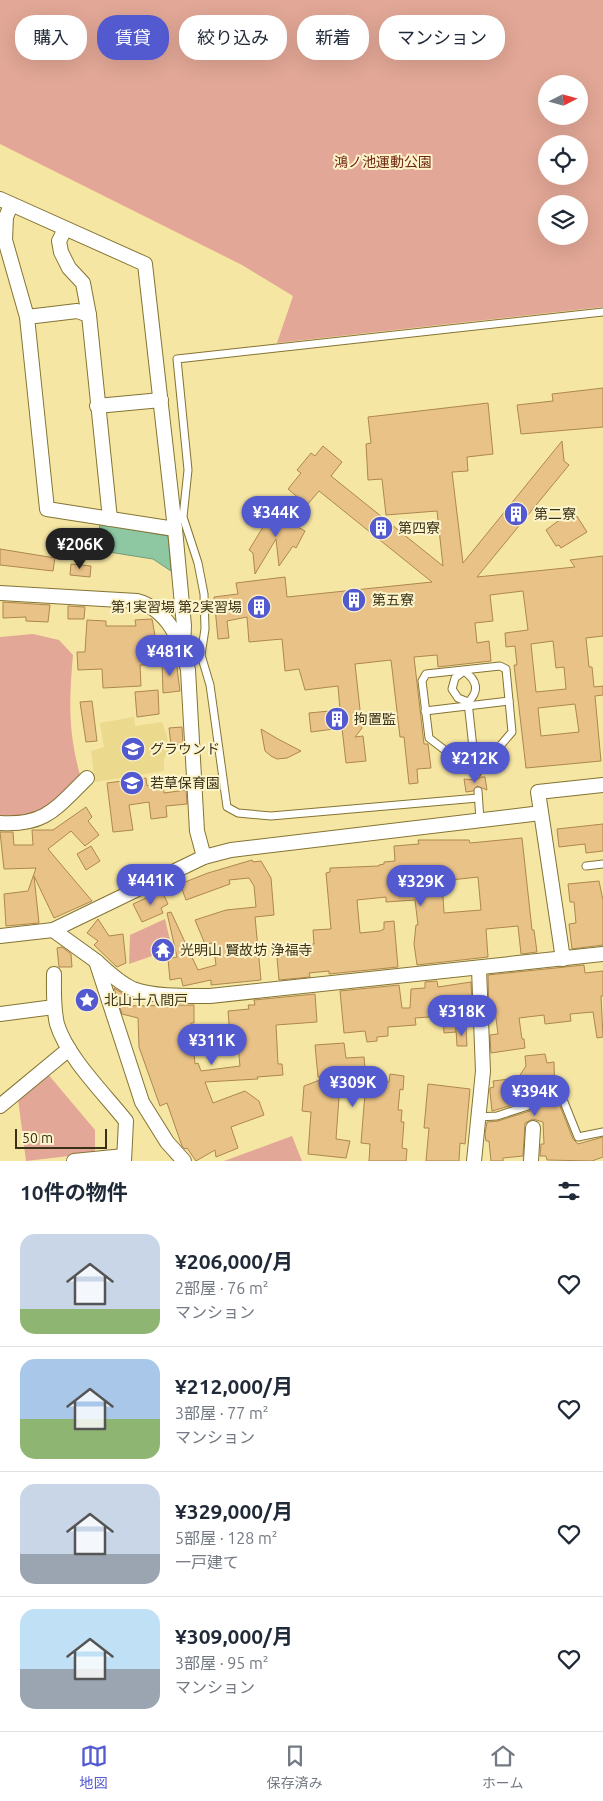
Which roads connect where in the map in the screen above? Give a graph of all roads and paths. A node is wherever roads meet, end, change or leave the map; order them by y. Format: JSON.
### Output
{"nodes":[{"id":1,"x":6,"y":202,"type":"edge"},
{"id":2,"x":65,"y":229,"type":"junction"},
{"id":3,"x":603,"y":312,"type":"edge"},
{"id":4,"x":90,"y":315,"type":"junction"},
{"id":5,"x":27,"y":317,"type":"junction"},
{"id":6,"x":161,"y":400,"type":"junction"},
{"id":7,"x":97,"y":406,"type":"junction"},
{"id":8,"x":110,"y":519,"type":"junction"},
{"id":9,"x":175,"y":529,"type":"junction"},
{"id":10,"x":0,"y":593,"type":"edge"},
{"id":11,"x":183,"y":648,"type":"junction"},
{"id":12,"x":464,"y":671,"type":"junction"},
{"id":13,"x":509,"y":702,"type":"junction"},
{"id":14,"x":468,"y":704,"type":"junction"},
{"id":15,"x":425,"y":711,"type":"junction"},
{"id":16,"x":476,"y":776,"type":"junction"},
{"id":17,"x":87,"y":778,"type":"dead end"},
{"id":18,"x":603,"y":785,"type":"edge"},
{"id":19,"x":541,"y":812,"type":"junction"},
{"id":20,"x":480,"y":820,"type":"junction"},
{"id":21,"x":0,"y":823,"type":"edge"},
{"id":22,"x":204,"y":857,"type":"junction"},
{"id":23,"x":603,"y":864,"type":"edge"},
{"id":24,"x":586,"y":866,"type":"dead end"},
{"id":25,"x":53,"y":930,"type":"junction"},
{"id":26,"x":0,"y":936,"type":"edge"},
{"id":27,"x":603,"y":954,"type":"edge"},
{"id":28,"x":563,"y":959,"type":"junction"},
{"id":29,"x":96,"y":961,"type":"junction"},
{"id":30,"x":479,"y":969,"type":"junction"},
{"id":31,"x":54,"y":974,"type":"dead end"},
{"id":32,"x":54,"y":1007,"type":"junction"},
{"id":33,"x":0,"y":1014,"type":"edge"},
{"id":34,"x":69,"y":1049,"type":"junction"},
{"id":35,"x":560,"y":1100,"type":"dead end"},
{"id":36,"x":531,"y":1105,"type":"dead end"},
{"id":37,"x":0,"y":1106,"type":"edge"},
{"id":38,"x":477,"y":1117,"type":"junction"},
{"id":39,"x":533,"y":1128,"type":"dead end"},
{"id":40,"x":603,"y":1132,"type":"edge"},
{"id":41,"x":124,"y":1159,"type":"edge"},
{"id":42,"x":74,"y":1161,"type":"edge"},
{"id":43,"x":184,"y":1161,"type":"edge"},
{"id":44,"x":474,"y":1161,"type":"edge"},
{"id":45,"x":531,"y":1161,"type":"edge"}],
"edges":[{"from":1,"to":2,"type":"street"},
{"from":1,"to":5,"type":"street"},
{"from":2,"to":4,"type":"street"},
{"from":2,"to":6,"type":"street"},
{"from":3,"to":20,"type":"lane"},
{"from":4,"to":5,"type":"street"},
{"from":4,"to":7,"type":"street"},
{"from":5,"to":8,"type":"street"},
{"from":6,"to":7,"type":"street"},
{"from":6,"to":9,"type":"street"},
{"from":7,"to":8,"type":"street"},
{"from":8,"to":9,"type":"street"},
{"from":9,"to":11,"type":"street"},
{"from":10,"to":11,"type":"street"},
{"from":11,"to":22,"type":"street"},
{"from":12,"to":13,"type":"lane"},
{"from":12,"to":14,"type":"lane"},
{"from":12,"to":14,"type":"lane"},
{"from":12,"to":15,"type":"lane"},
{"from":13,"to":14,"type":"lane"},
{"from":13,"to":16,"type":"lane"},
{"from":14,"to":15,"type":"lane"},
{"from":14,"to":16,"type":"lane"},
{"from":15,"to":16,"type":"lane"},
{"from":17,"to":21,"type":"street"},
{"from":18,"to":19,"type":"street"},
{"from":19,"to":20,"type":"street"},
{"from":19,"to":28,"type":"street"},
{"from":20,"to":22,"type":"street"},
{"from":22,"to":25,"type":"street"},
{"from":23,"to":24,"type":"lane"},
{"from":25,"to":26,"type":"street"},
{"from":25,"to":29,"type":"street"},
{"from":27,"to":28,"type":"street"},
{"from":28,"to":30,"type":"street"},
{"from":29,"to":30,"type":"street"},
{"from":29,"to":43,"type":"street"},
{"from":30,"to":38,"type":"street"},
{"from":31,"to":32,"type":"street"},
{"from":32,"to":33,"type":"street"},
{"from":32,"to":34,"type":"street"},
{"from":34,"to":37,"type":"street"},
{"from":34,"to":41,"type":"street"},
{"from":35,"to":40,"type":"lane"},
{"from":36,"to":38,"type":"lane"},
{"from":38,"to":44,"type":"street"},
{"from":39,"to":45,"type":"street"},
{"from":41,"to":42,"type":"street"}]}
